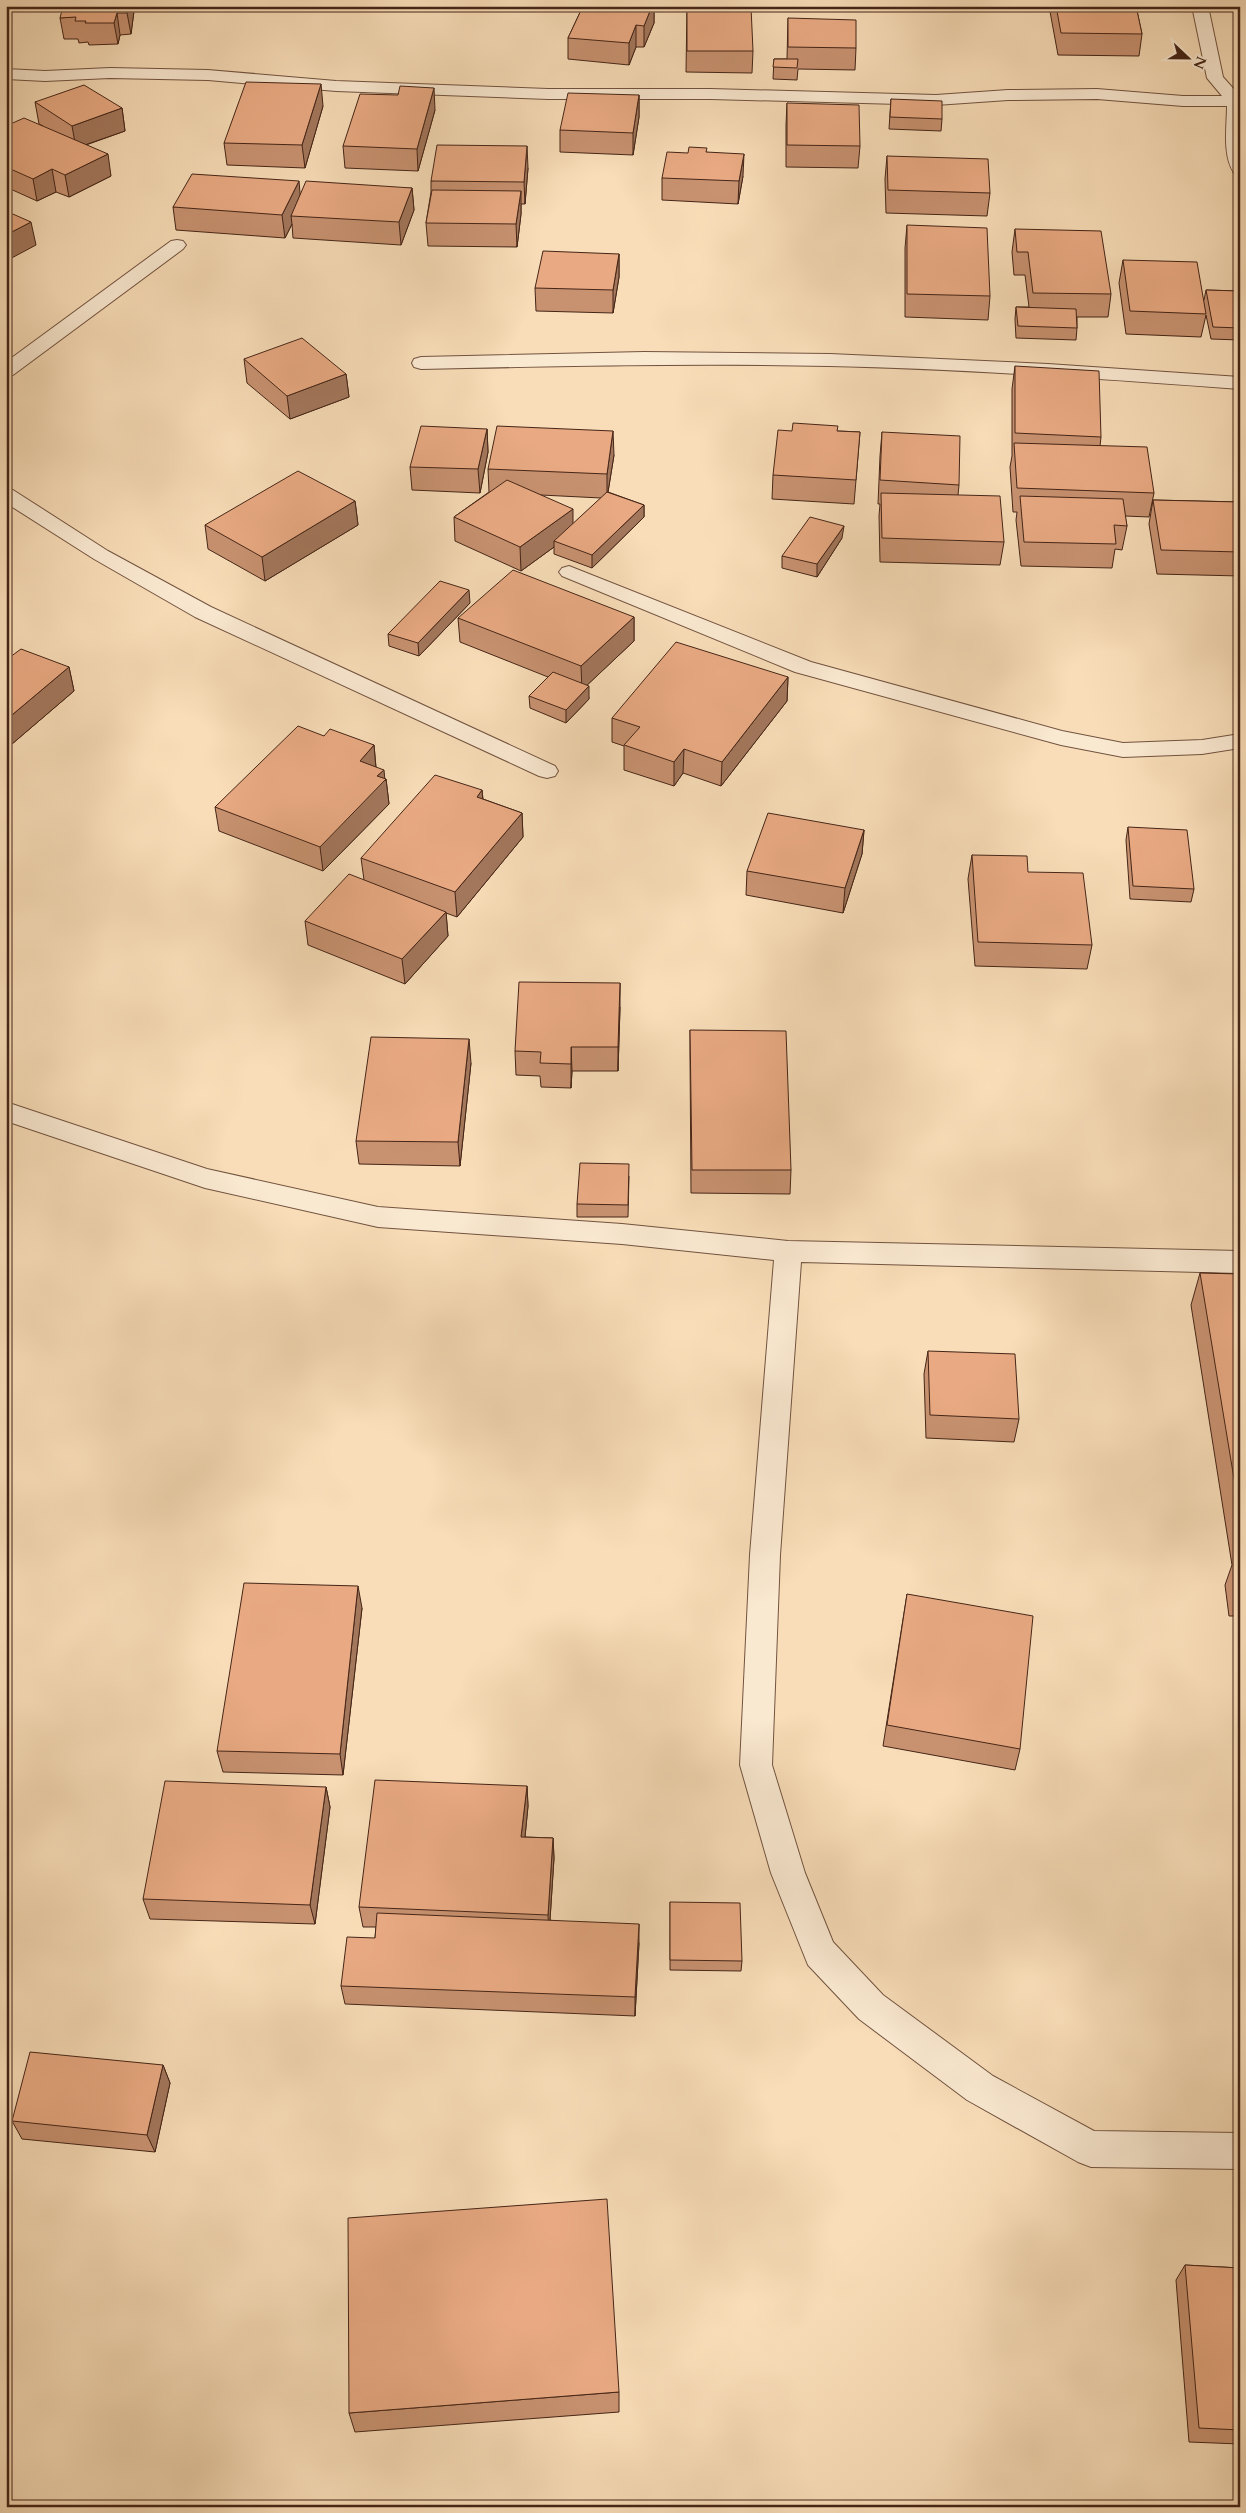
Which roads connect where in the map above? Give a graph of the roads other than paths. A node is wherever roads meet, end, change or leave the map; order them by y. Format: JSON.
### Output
{"nodes":[{"id":1,"x":1200,"y":6,"type":"edge"},
{"id":2,"x":6,"y":74,"type":"edge"},
{"id":3,"x":1236,"y":101,"type":"junction"},
{"id":4,"x":1240,"y":169,"type":"edge"},
{"id":5,"x":177,"y":245,"type":"dead end"},
{"id":6,"x":421,"y":363,"type":"dead end"},
{"id":7,"x":6,"y":371,"type":"edge"},
{"id":8,"x":1240,"y":383,"type":"edge"},
{"id":9,"x":6,"y":494,"type":"edge"},
{"id":10,"x":569,"y":572,"type":"dead end"},
{"id":11,"x":1240,"y":741,"type":"edge"},
{"id":12,"x":547,"y":771,"type":"dead end"},
{"id":13,"x":6,"y":1111,"type":"edge"},
{"id":14,"x":788,"y":1251,"type":"junction"},
{"id":15,"x":1240,"y":1262,"type":"edge"},
{"id":16,"x":1240,"y":2151,"type":"edge"}],
"edges":[{"from":1,"to":3,"type":"street"},
{"from":2,"to":3,"type":"street"},
{"from":3,"to":4,"type":"street"},
{"from":5,"to":7,"type":"street"},
{"from":6,"to":8,"type":"street"},
{"from":9,"to":12,"type":"street"},
{"from":10,"to":11,"type":"street"},
{"from":13,"to":14,"type":"street"},
{"from":14,"to":15,"type":"street"},
{"from":14,"to":16,"type":"street"}]}
